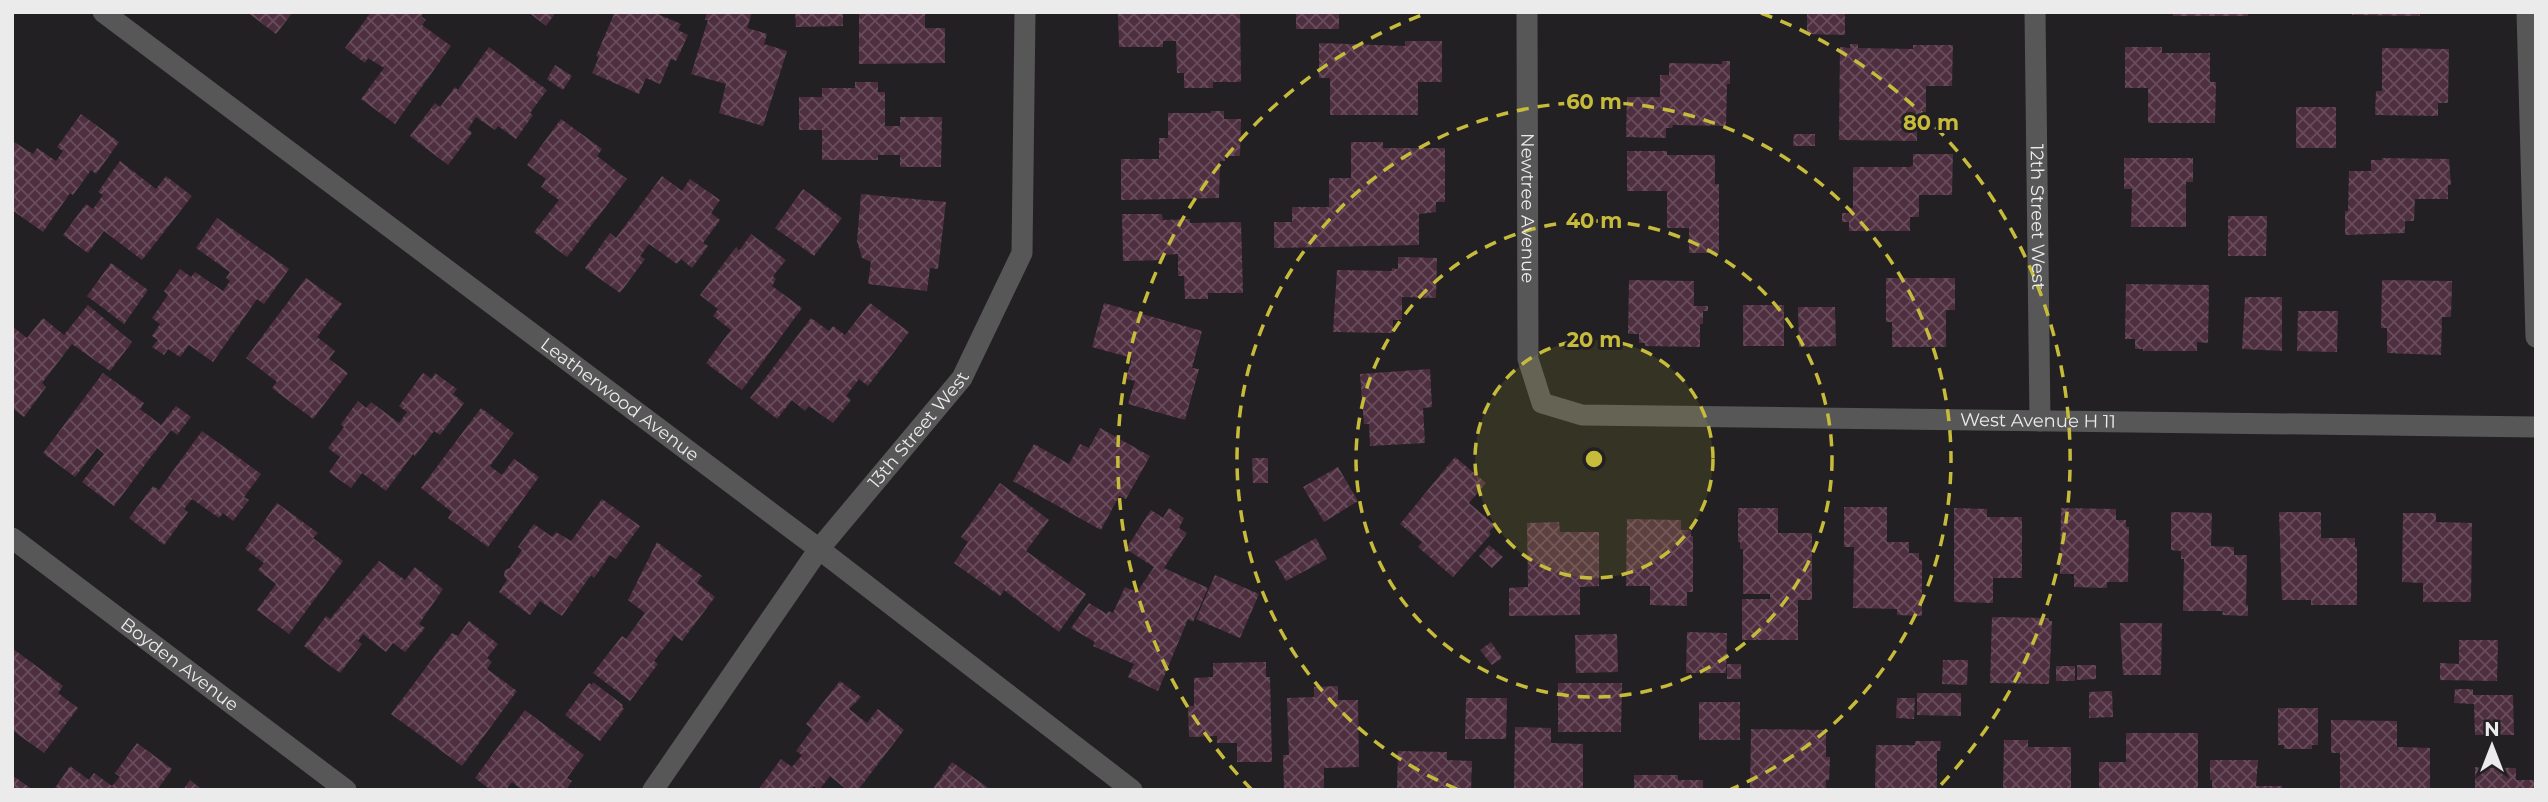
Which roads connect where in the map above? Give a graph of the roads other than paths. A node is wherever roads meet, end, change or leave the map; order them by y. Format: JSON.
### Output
{"nodes":[{"id":1,"x":103,"y":12,"type":"edge"},
{"id":2,"x":1025,"y":12,"type":"edge"},
{"id":3,"x":1527,"y":12,"type":"edge"},
{"id":4,"x":2035,"y":12,"type":"edge"},
{"id":5,"x":2527,"y":12,"type":"edge"},
{"id":6,"x":2536,"y":337,"type":"edge"},
{"id":7,"x":1542,"y":403,"type":"joint"},
{"id":8,"x":2040,"y":421,"type":"junction"},
{"id":9,"x":2536,"y":427,"type":"edge"},
{"id":10,"x":12,"y":538,"type":"edge"},
{"id":11,"x":820,"y":549,"type":"junction"},
{"id":12,"x":346,"y":790,"type":"edge"},
{"id":13,"x":653,"y":790,"type":"edge"},
{"id":14,"x":1132,"y":790,"type":"edge"}],
"edges":[{"from":1,"to":11,"type":"street","name":"Leatherwood Avenue"},
{"from":2,"to":11,"type":"street","name":"13th Street West"},
{"from":3,"to":7,"type":"street","name":"Newtree Avenue"},
{"from":4,"to":8,"type":"street","name":"12th Street West"},
{"from":5,"to":6,"type":"street"},
{"from":7,"to":8,"type":"street","name":"West Avenue H 11"},
{"from":8,"to":9,"type":"street","name":"West Avenue H 11"},
{"from":10,"to":12,"type":"street","name":"Boyden Avenue"},
{"from":11,"to":13,"type":"street","name":"13th Street West"},
{"from":11,"to":14,"type":"street","name":"Leatherwood Avenue"}]}
